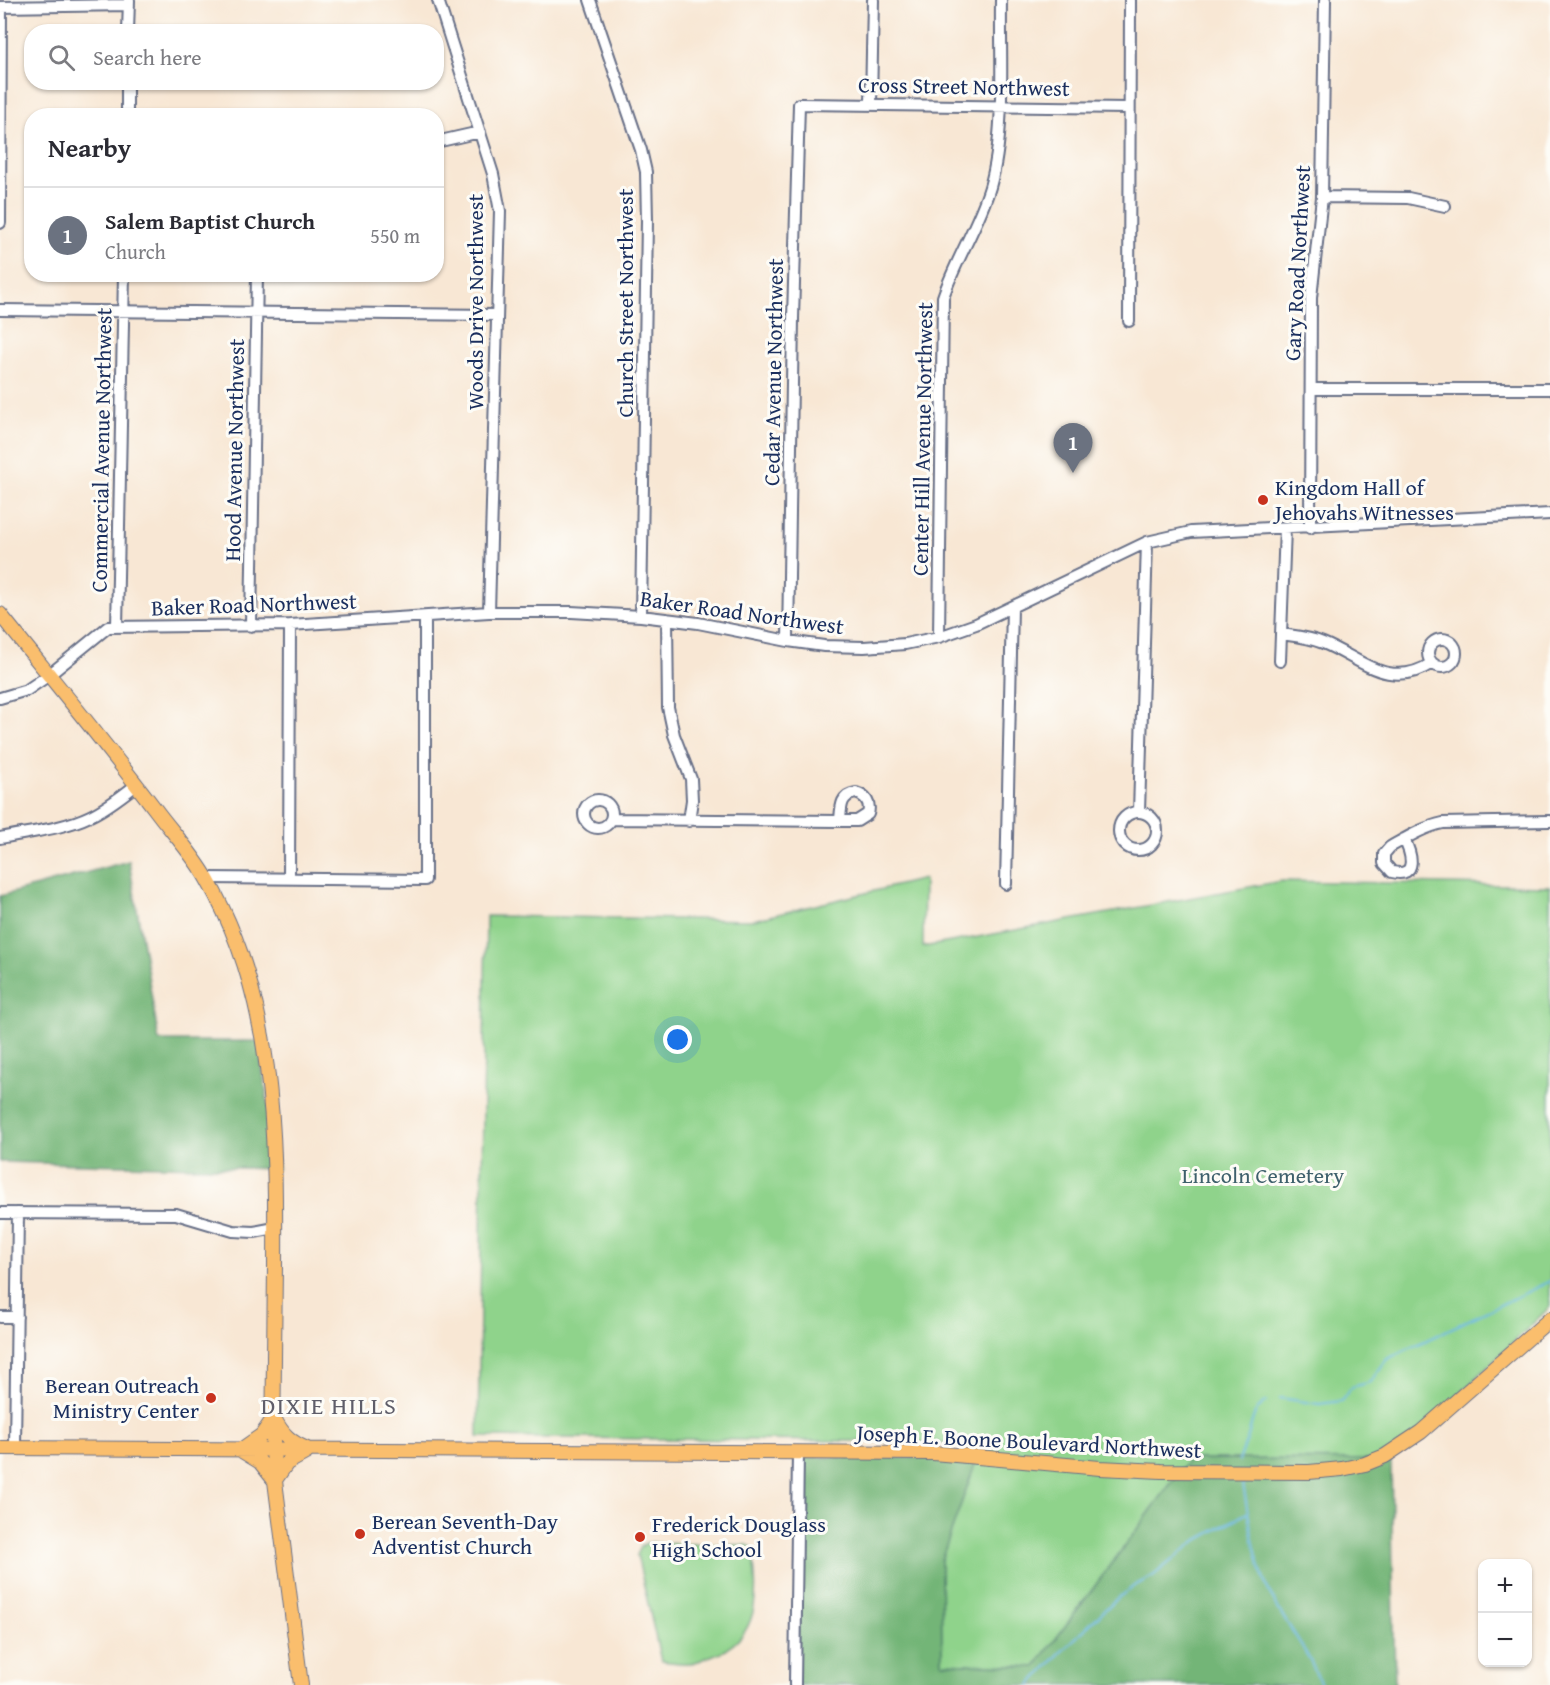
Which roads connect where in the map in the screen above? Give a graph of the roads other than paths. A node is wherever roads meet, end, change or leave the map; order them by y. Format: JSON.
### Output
{"nodes":[{"id":1,"x":438,"y":0,"type":"edge"},
{"id":2,"x":590,"y":0,"type":"edge"},
{"id":3,"x":873,"y":0,"type":"edge"},
{"id":4,"x":1000,"y":0,"type":"edge"},
{"id":5,"x":1130,"y":0,"type":"edge"},
{"id":6,"x":1325,"y":0,"type":"edge"},
{"id":7,"x":129,"y":3,"type":"edge"},
{"id":8,"x":1,"y":7,"type":"edge"},
{"id":9,"x":128,"y":24,"type":"edge"},
{"id":10,"x":127,"y":90,"type":"edge"},
{"id":11,"x":799,"y":104,"type":"joint"},
{"id":12,"x":871,"y":104,"type":"junction"},
{"id":13,"x":999,"y":106,"type":"junction"},
{"id":14,"x":127,"y":108,"type":"edge"},
{"id":15,"x":1128,"y":108,"type":"junction"},
{"id":16,"x":480,"y":132,"type":"junction"},
{"id":17,"x":444,"y":140,"type":"edge"},
{"id":18,"x":1322,"y":197,"type":"junction"},
{"id":19,"x":1445,"y":206,"type":"dead end"},
{"id":20,"x":0,"y":223,"type":"edge"},
{"id":21,"x":124,"y":282,"type":"edge"},
{"id":22,"x":257,"y":282,"type":"edge"},
{"id":23,"x":0,"y":310,"type":"edge"},
{"id":24,"x":123,"y":311,"type":"junction"},
{"id":25,"x":256,"y":312,"type":"junction"},
{"id":26,"x":497,"y":315,"type":"junction"},
{"id":27,"x":1129,"y":321,"type":"dead end"},
{"id":28,"x":1311,"y":389,"type":"junction"},
{"id":29,"x":1550,"y":389,"type":"edge"},
{"id":30,"x":1550,"y":514,"type":"edge"},
{"id":31,"x":1285,"y":528,"type":"junction"},
{"id":32,"x":1310,"y":528,"type":"junction"},
{"id":33,"x":1146,"y":542,"type":"junction"},
{"id":34,"x":1012,"y":606,"type":"junction"},
{"id":35,"x":489,"y":612,"type":"junction"},
{"id":36,"x":0,"y":614,"type":"edge"},
{"id":37,"x":640,"y":616,"type":"junction"},
{"id":38,"x":425,"y":617,"type":"junction"},
{"id":39,"x":667,"y":619,"type":"junction"},
{"id":40,"x":290,"y":625,"type":"junction"},
{"id":41,"x":251,"y":626,"type":"junction"},
{"id":42,"x":117,"y":627,"type":"junction"},
{"id":43,"x":1281,"y":634,"type":"junction"},
{"id":44,"x":939,"y":637,"type":"junction"},
{"id":45,"x":788,"y":641,"type":"junction"},
{"id":46,"x":1280,"y":661,"type":"dead end"},
{"id":47,"x":1432,"y":663,"type":"dead end"},
{"id":48,"x":49,"y":675,"type":"junction"},
{"id":49,"x":0,"y":698,"type":"edge"},
{"id":50,"x":136,"y":785,"type":"junction"},
{"id":51,"x":1139,"y":812,"type":"dead end"},
{"id":52,"x":612,"y":819,"type":"dead end"},
{"id":53,"x":689,"y":821,"type":"junction"},
{"id":54,"x":840,"y":821,"type":"dead end"},
{"id":55,"x":1550,"y":821,"type":"edge"},
{"id":56,"x":0,"y":838,"type":"edge"},
{"id":57,"x":1404,"y":839,"type":"dead end"},
{"id":58,"x":207,"y":878,"type":"junction"},
{"id":59,"x":289,"y":879,"type":"junction"},
{"id":60,"x":1006,"y":884,"type":"dead end"},
{"id":61,"x":0,"y":1213,"type":"edge"},
{"id":62,"x":18,"y":1213,"type":"junction"},
{"id":63,"x":275,"y":1228,"type":"junction"},
{"id":64,"x":0,"y":1317,"type":"edge"},
{"id":65,"x":17,"y":1317,"type":"junction"},
{"id":66,"x":1550,"y":1319,"type":"edge"},
{"id":67,"x":274,"y":1418,"type":"junction"},
{"id":68,"x":0,"y":1448,"type":"edge"},
{"id":69,"x":15,"y":1448,"type":"junction"},
{"id":70,"x":240,"y":1450,"type":"junction"},
{"id":71,"x":273,"y":1450,"type":"junction"},
{"id":72,"x":311,"y":1450,"type":"junction"},
{"id":73,"x":798,"y":1452,"type":"junction"},
{"id":74,"x":275,"y":1481,"type":"junction"},
{"id":75,"x":301,"y":1685,"type":"edge"},
{"id":76,"x":795,"y":1685,"type":"edge"}],
"edges":[{"from":1,"to":16,"type":"street","name":"Woods Drive Northwest"},
{"from":2,"to":37,"type":"street","name":"Church Street Northwest"},
{"from":3,"to":12,"type":"street"},
{"from":4,"to":13,"type":"street","name":"Center Hill Avenue Northwest"},
{"from":5,"to":15,"type":"street"},
{"from":6,"to":18,"type":"street","name":"Gary Road Northwest"},
{"from":7,"to":8,"type":"street"},
{"from":7,"to":9,"type":"street"},
{"from":8,"to":20,"type":"street"},
{"from":10,"to":14,"type":"street"},
{"from":11,"to":12,"type":"street","name":"Cross Street Northwest"},
{"from":11,"to":45,"type":"street","name":"Cedar Avenue Northwest"},
{"from":12,"to":13,"type":"street","name":"Cross Street Northwest"},
{"from":13,"to":15,"type":"street","name":"Cross Street Northwest"},
{"from":13,"to":44,"type":"street","name":"Center Hill Avenue Northwest"},
{"from":15,"to":27,"type":"street"},
{"from":16,"to":17,"type":"street"},
{"from":16,"to":26,"type":"street","name":"Woods Drive Northwest"},
{"from":18,"to":19,"type":"street"},
{"from":18,"to":28,"type":"street","name":"Gary Road Northwest"},
{"from":21,"to":24,"type":"street","name":"Commercial Avenue Northwest"},
{"from":22,"to":25,"type":"street","name":"Hood Avenue Northwest"},
{"from":23,"to":24,"type":"street"},
{"from":24,"to":25,"type":"street"},
{"from":24,"to":42,"type":"street","name":"Commercial Avenue Northwest"},
{"from":25,"to":26,"type":"street"},
{"from":25,"to":41,"type":"street","name":"Hood Avenue Northwest"},
{"from":26,"to":35,"type":"street","name":"Woods Drive Northwest"},
{"from":28,"to":29,"type":"street"},
{"from":28,"to":32,"type":"street","name":"Gary Road Northwest"},
{"from":30,"to":32,"type":"street","name":"Baker Road Northwest"},
{"from":31,"to":32,"type":"street","name":"Baker Road Northwest"},
{"from":31,"to":33,"type":"street","name":"Baker Road Northwest"},
{"from":31,"to":43,"type":"street"},
{"from":33,"to":34,"type":"street","name":"Baker Road Northwest"},
{"from":33,"to":51,"type":"street"},
{"from":34,"to":44,"type":"street","name":"Baker Road Northwest"},
{"from":34,"to":60,"type":"street"},
{"from":35,"to":37,"type":"street","name":"Baker Road Northwest"},
{"from":35,"to":38,"type":"street","name":"Baker Road Northwest"},
{"from":36,"to":48,"type":"main road"},
{"from":37,"to":39,"type":"street","name":"Baker Road Northwest"},
{"from":38,"to":40,"type":"street","name":"Baker Road Northwest"},
{"from":38,"to":59,"type":"street"},
{"from":39,"to":45,"type":"street","name":"Baker Road Northwest"},
{"from":39,"to":53,"type":"street"},
{"from":40,"to":41,"type":"street","name":"Baker Road Northwest"},
{"from":40,"to":59,"type":"street"},
{"from":41,"to":42,"type":"street","name":"Baker Road Northwest"},
{"from":42,"to":48,"type":"street","name":"Baker Road Northwest"},
{"from":43,"to":46,"type":"street"},
{"from":43,"to":47,"type":"street"},
{"from":44,"to":45,"type":"street","name":"Baker Road Northwest"},
{"from":48,"to":49,"type":"street","name":"Baker Road Northwest"},
{"from":48,"to":50,"type":"main road"},
{"from":50,"to":56,"type":"street"},
{"from":50,"to":58,"type":"main road"},
{"from":52,"to":53,"type":"street"},
{"from":53,"to":54,"type":"street"},
{"from":55,"to":57,"type":"street"},
{"from":58,"to":59,"type":"street"},
{"from":58,"to":63,"type":"main road"},
{"from":61,"to":62,"type":"street"},
{"from":62,"to":63,"type":"street"},
{"from":62,"to":65,"type":"street"},
{"from":63,"to":67,"type":"main road"},
{"from":64,"to":65,"type":"street"},
{"from":65,"to":69,"type":"street"},
{"from":66,"to":73,"type":"main road","name":"Joseph E. Boone Boulevard Northwest"},
{"from":67,"to":70,"type":"main road"},
{"from":67,"to":71,"type":"main road"},
{"from":67,"to":72,"type":"main road"},
{"from":68,"to":69,"type":"main road","name":"Joseph E. Boone Boulevard Northwest"},
{"from":69,"to":70,"type":"main road","name":"Joseph E. Boone Boulevard Northwest"},
{"from":70,"to":71,"type":"main road","name":"Joseph E. Boone Boulevard Northwest"},
{"from":70,"to":74,"type":"main road"},
{"from":71,"to":72,"type":"main road","name":"Joseph E. Boone Boulevard Northwest"},
{"from":71,"to":74,"type":"main road"},
{"from":72,"to":73,"type":"main road","name":"Joseph E. Boone Boulevard Northwest"},
{"from":72,"to":74,"type":"main road"},
{"from":73,"to":76,"type":"street"},
{"from":74,"to":75,"type":"main road"}]}
